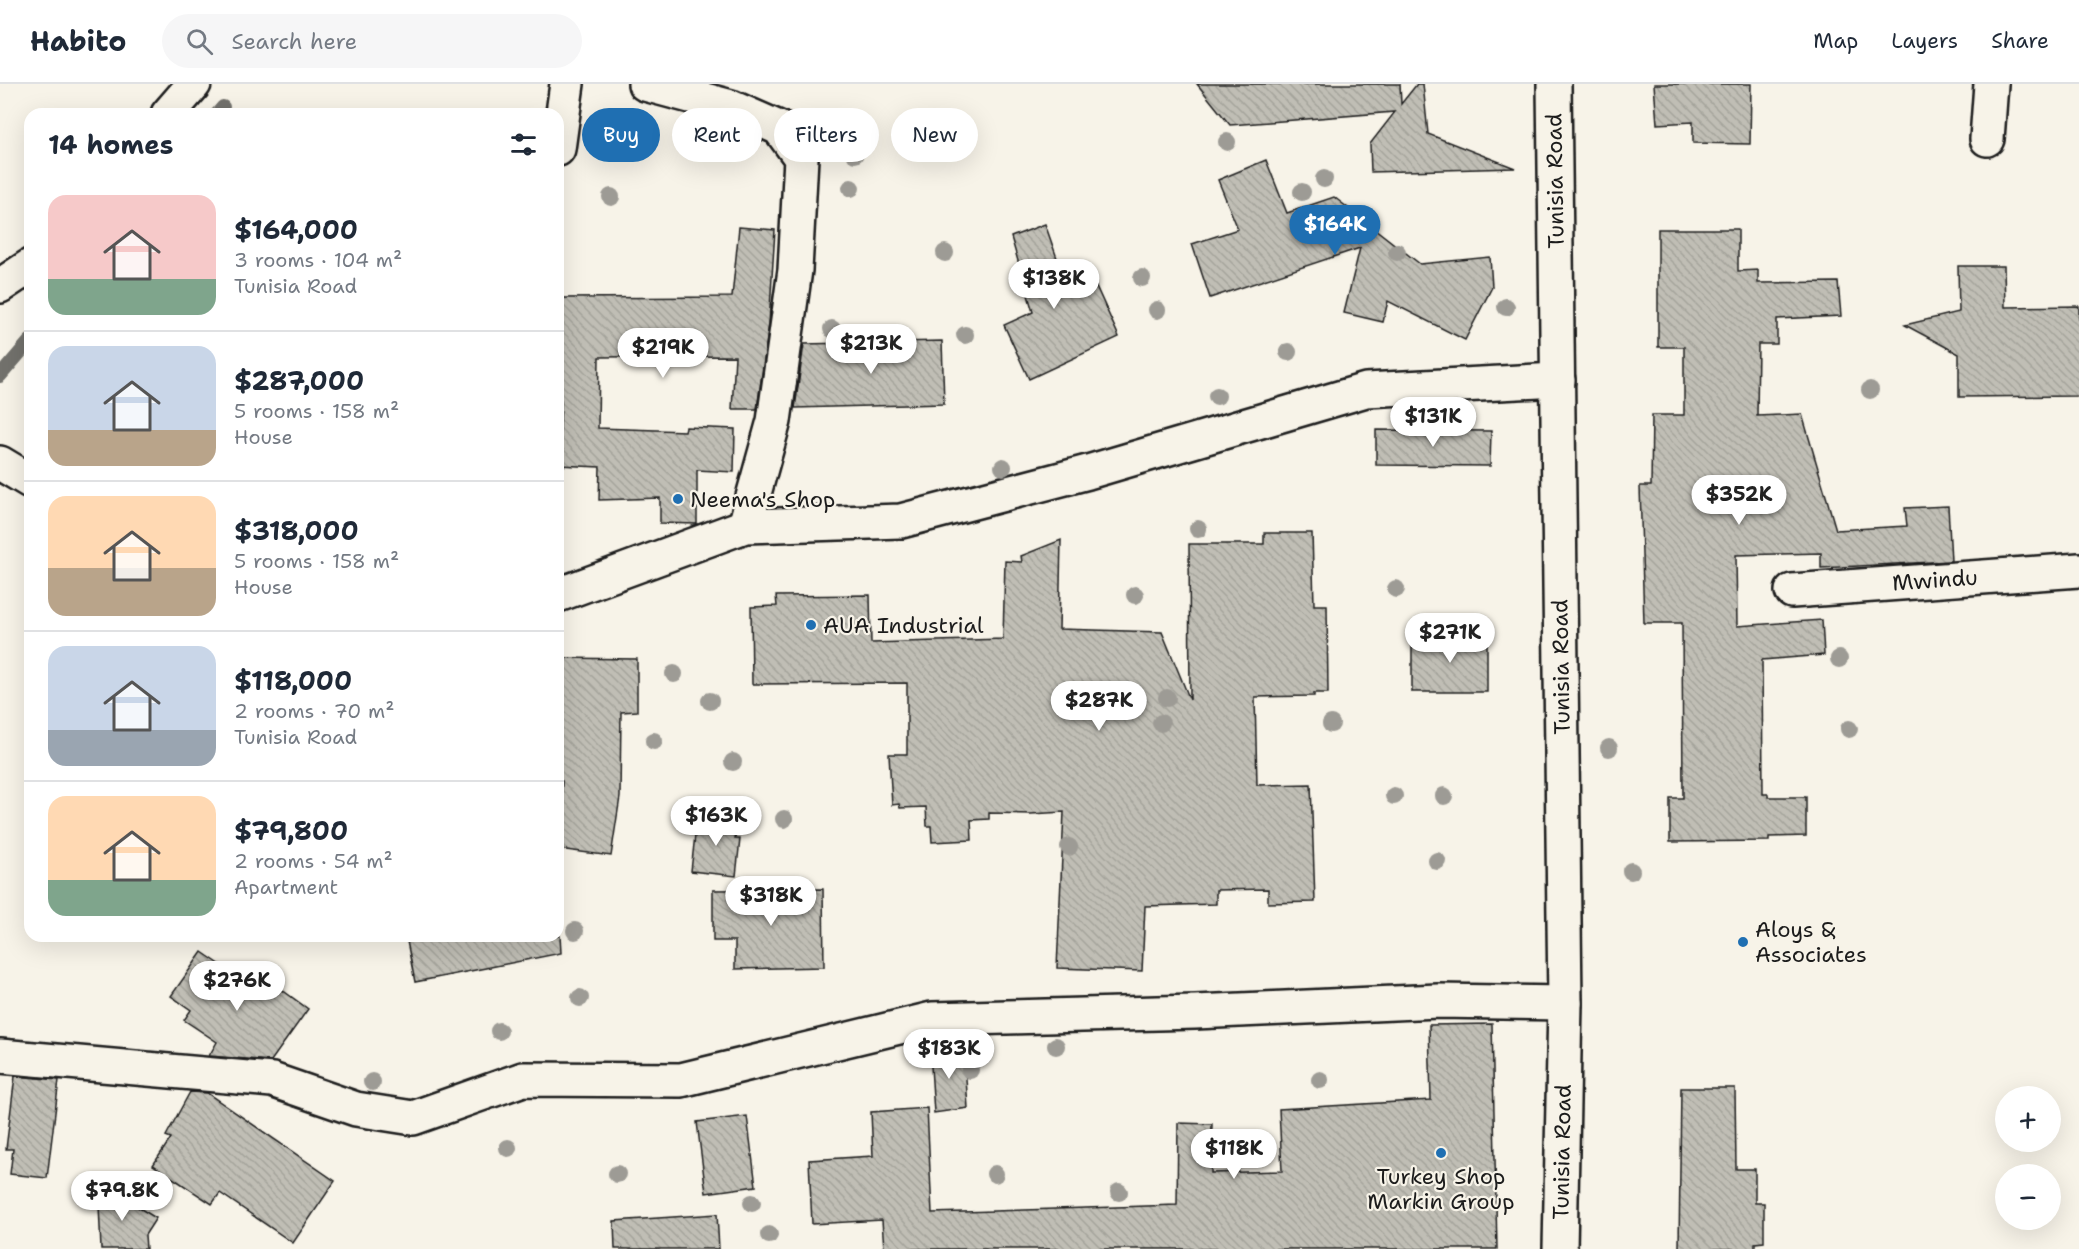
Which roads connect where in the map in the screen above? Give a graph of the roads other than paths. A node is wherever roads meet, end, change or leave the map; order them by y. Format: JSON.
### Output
{"nodes":[{"id":1,"x":194,"y":84,"type":"edge"},
{"id":2,"x":567,"y":84,"type":"edge"},
{"id":3,"x":645,"y":84,"type":"edge"},
{"id":4,"x":1554,"y":84,"type":"edge"},
{"id":5,"x":1991,"y":84,"type":"edge"},
{"id":6,"x":173,"y":108,"type":"edge"},
{"id":7,"x":564,"y":108,"type":"edge"},
{"id":8,"x":1987,"y":139,"type":"dead end"},
{"id":9,"x":24,"y":270,"type":"edge"},
{"id":10,"x":0,"y":286,"type":"edge"},
{"id":11,"x":1558,"y":380,"type":"junction"},
{"id":12,"x":0,"y":463,"type":"edge"},
{"id":13,"x":24,"y":477,"type":"edge"},
{"id":14,"x":745,"y":526,"type":"junction"},
{"id":15,"x":2079,"y":570,"type":"edge"},
{"id":16,"x":1792,"y":591,"type":"dead end"},
{"id":17,"x":564,"y":593,"type":"edge"},
{"id":18,"x":1565,"y":1003,"type":"junction"},
{"id":19,"x":0,"y":1056,"type":"edge"},
{"id":20,"x":1560,"y":1249,"type":"edge"}],
"edges":[{"from":1,"to":6,"type":"street"},
{"from":2,"to":7,"type":"street"},
{"from":3,"to":14,"type":"street"},
{"from":4,"to":11,"type":"street","name":"Tunisia Road"},
{"from":5,"to":8,"type":"street"},
{"from":9,"to":10,"type":"street"},
{"from":11,"to":14,"type":"street"},
{"from":11,"to":18,"type":"street","name":"Tunisia Road"},
{"from":12,"to":13,"type":"street"},
{"from":14,"to":17,"type":"street"},
{"from":15,"to":16,"type":"street","name":"Mwindu"},
{"from":18,"to":19,"type":"street"},
{"from":18,"to":20,"type":"street","name":"Tunisia Road"}]}
